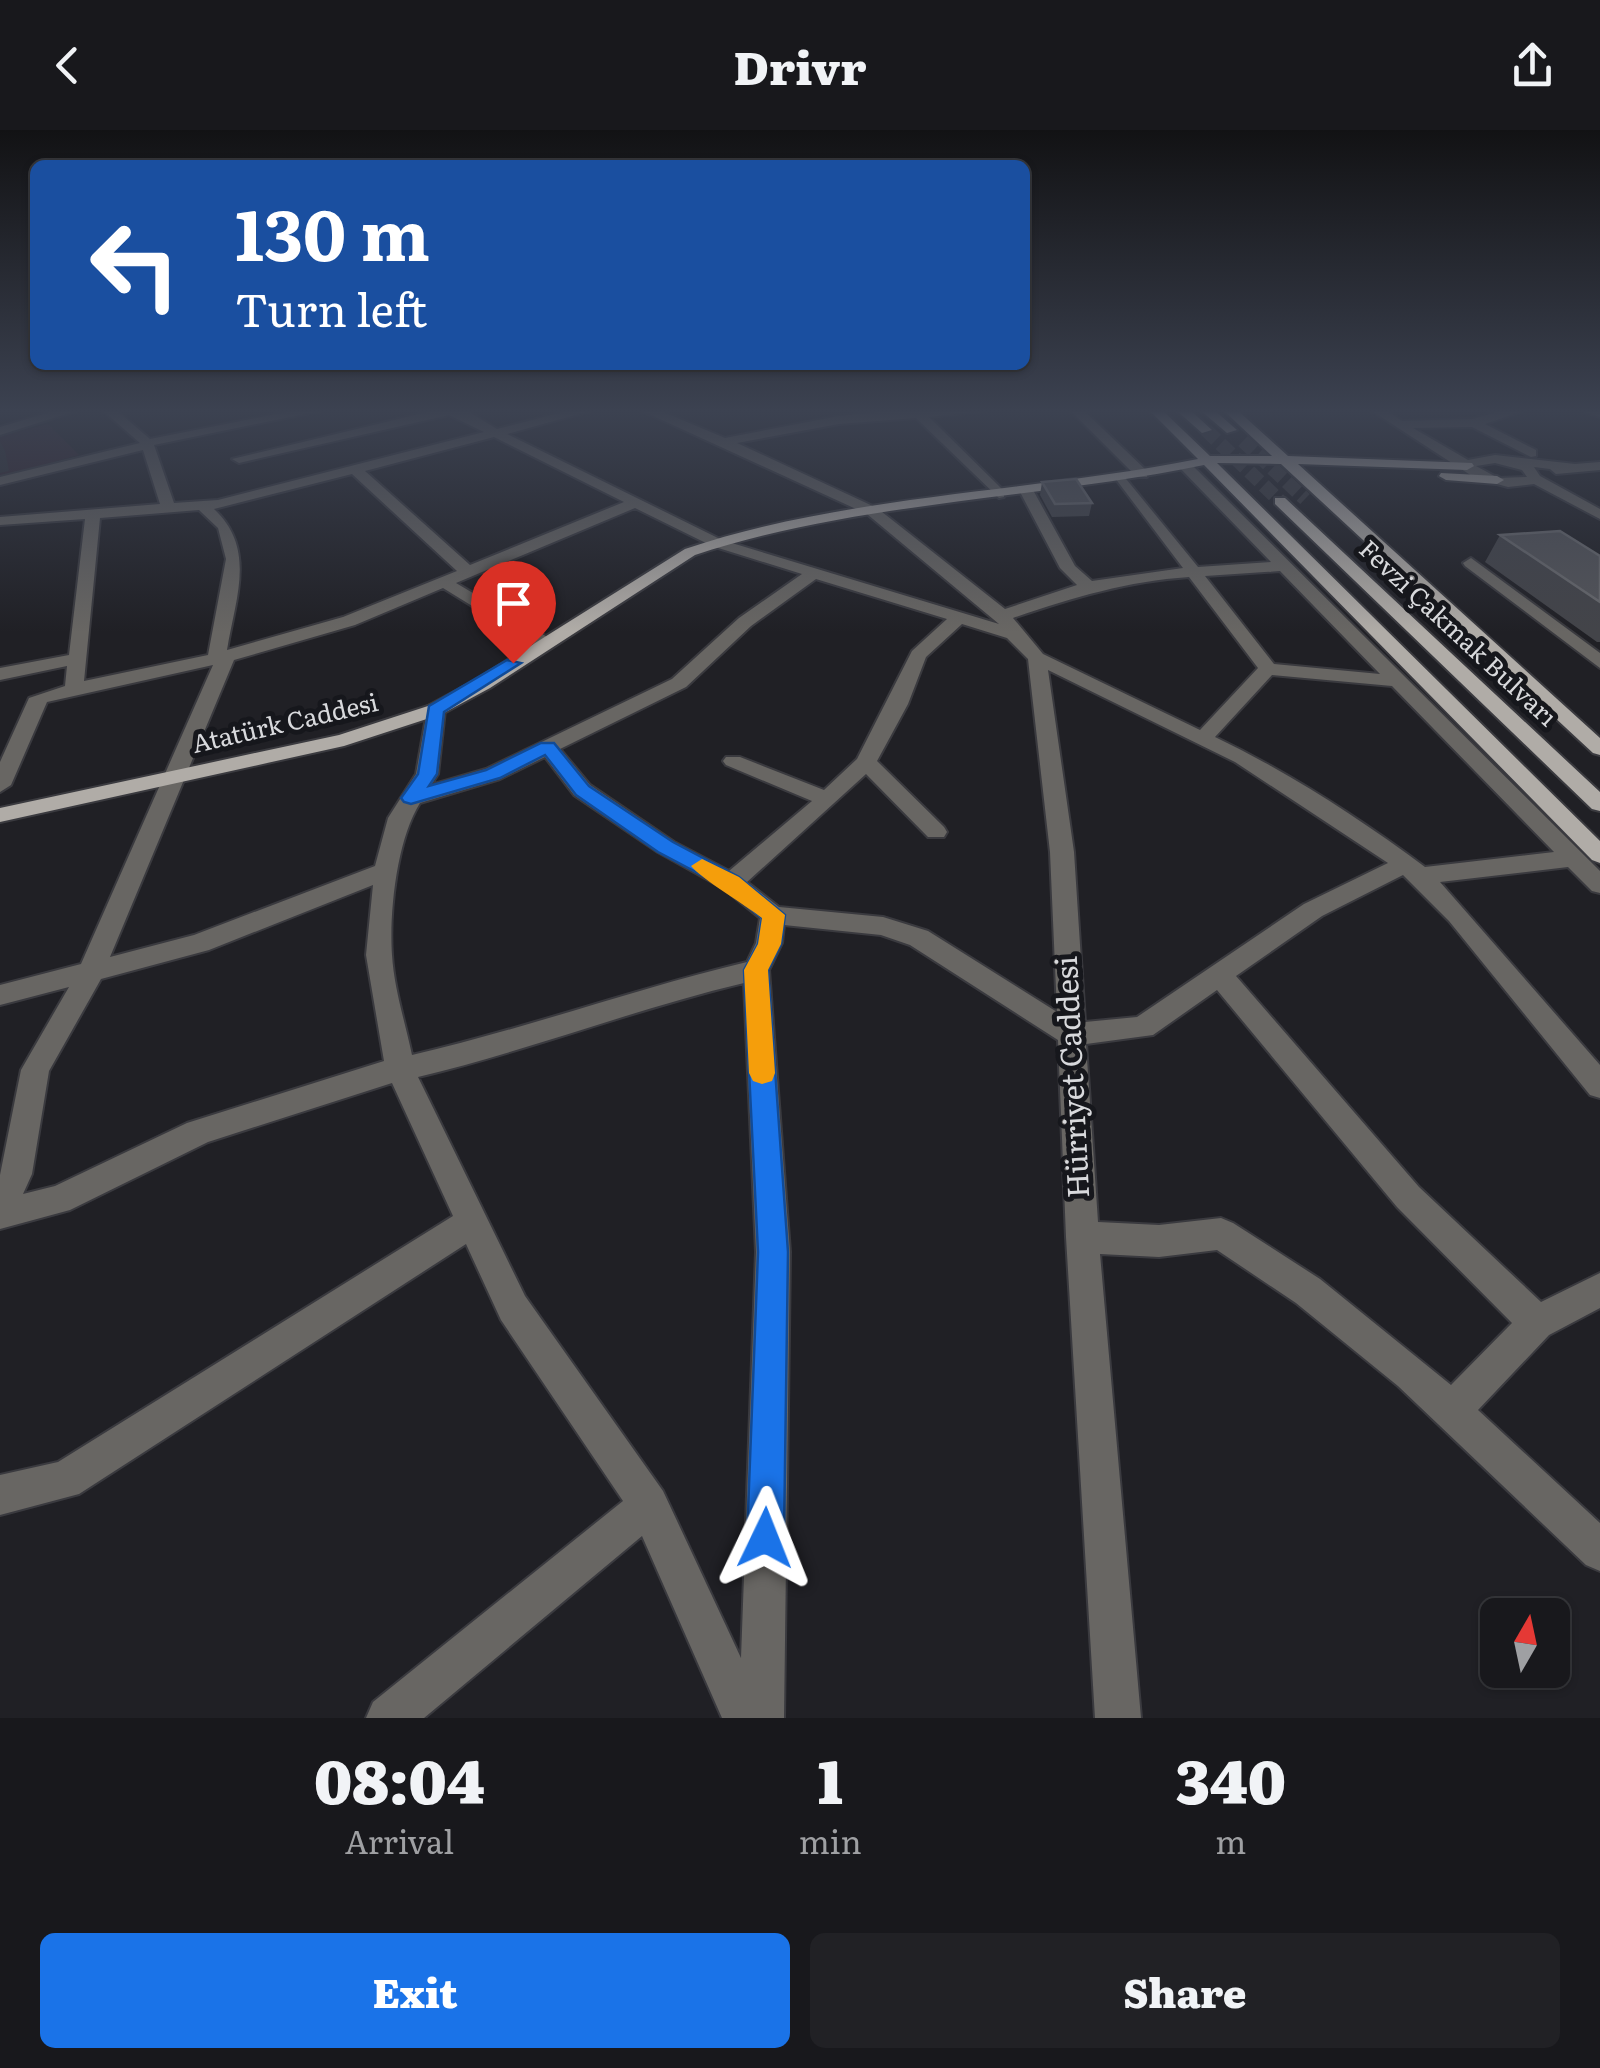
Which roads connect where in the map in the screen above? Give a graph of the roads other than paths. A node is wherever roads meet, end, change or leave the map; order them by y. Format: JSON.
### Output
{"nodes":[{"id":1,"x":161,"y":483,"type":"edge"},
{"id":2,"x":242,"y":483,"type":"edge"},
{"id":3,"x":371,"y":483,"type":"edge"},
{"id":4,"x":594,"y":483,"type":"edge"},
{"id":5,"x":812,"y":483,"type":"edge"},
{"id":6,"x":988,"y":483,"type":"edge"},
{"id":7,"x":1081,"y":483,"type":"edge"},
{"id":8,"x":1126,"y":483,"type":"edge"},
{"id":9,"x":1214,"y":483,"type":"edge"},
{"id":10,"x":1233,"y":483,"type":"edge"},
{"id":11,"x":1304,"y":483,"type":"tunnel mouth"},
{"id":12,"x":1510,"y":483,"type":"edge"},
{"id":13,"x":1544,"y":483,"type":"edge"},
{"id":14,"x":1551,"y":483,"type":"edge"},
{"id":15,"x":1026,"y":490,"type":"junction"},
{"id":16,"x":1556,"y":492,"type":"junction"},
{"id":17,"x":999,"y":494,"type":"junction"},
{"id":18,"x":1314,"y":496,"type":"junction"},
{"id":19,"x":635,"y":503,"type":"junction"},
{"id":20,"x":203,"y":506,"type":"junction"},
{"id":21,"x":169,"y":509,"type":"junction"},
{"id":22,"x":872,"y":511,"type":"junction"},
{"id":23,"x":1600,"y":515,"type":"edge"},
{"id":24,"x":94,"y":516,"type":"junction"},
{"id":25,"x":0,"y":520,"type":"edge"},
{"id":26,"x":716,"y":543,"type":"junction"},
{"id":27,"x":1471,"y":563,"type":"dead end"},
{"id":28,"x":1284,"y":566,"type":"junction"},
{"id":29,"x":1194,"y":570,"type":"junction"},
{"id":30,"x":467,"y":572,"type":"junction"},
{"id":31,"x":815,"y":572,"type":"junction"},
{"id":32,"x":444,"y":582,"type":"junction"},
{"id":33,"x":1088,"y":587,"type":"junction"},
{"id":34,"x":960,"y":617,"type":"junction"},
{"id":35,"x":1008,"y":625,"type":"junction"},
{"id":36,"x":543,"y":642,"type":"junction"},
{"id":37,"x":221,"y":658,"type":"junction"},
{"id":38,"x":1037,"y":658,"type":"junction"},
{"id":39,"x":77,"y":659,"type":"junction"},
{"id":40,"x":1600,"y":662,"type":"edge"},
{"id":41,"x":1268,"y":669,"type":"junction"},
{"id":42,"x":0,"y":674,"type":"edge"},
{"id":43,"x":1399,"y":681,"type":"junction"},
{"id":44,"x":74,"y":689,"type":"junction"},
{"id":45,"x":436,"y":710,"type":"junction"},
{"id":46,"x":1203,"y":738,"type":"junction"},
{"id":47,"x":548,"y":747,"type":"junction"},
{"id":48,"x":1600,"y":750,"type":"edge"},
{"id":49,"x":733,"y":761,"type":"dead end"},
{"id":50,"x":866,"y":762,"type":"junction"},
{"id":51,"x":1600,"y":770,"type":"edge"},
{"id":52,"x":178,"y":774,"type":"junction"},
{"id":53,"x":0,"y":785,"type":"edge"},
{"id":54,"x":411,"y":798,"type":"junction"},
{"id":55,"x":826,"y":799,"type":"junction"},
{"id":56,"x":1600,"y":804,"type":"edge"},
{"id":57,"x":0,"y":815,"type":"edge"},
{"id":58,"x":936,"y":832,"type":"dead end"},
{"id":59,"x":1600,"y":855,"type":"edge"},
{"id":60,"x":1574,"y":858,"type":"junction"},
{"id":61,"x":1412,"y":870,"type":"junction"},
{"id":62,"x":386,"y":871,"type":"junction"},
{"id":63,"x":731,"y":882,"type":"junction"},
{"id":64,"x":1600,"y":885,"type":"edge"},
{"id":65,"x":773,"y":915,"type":"junction"},
{"id":66,"x":756,"y":970,"type":"junction"},
{"id":67,"x":90,"y":974,"type":"junction"},
{"id":68,"x":1221,"y":976,"type":"junction"},
{"id":69,"x":0,"y":995,"type":"edge"},
{"id":70,"x":1070,"y":1034,"type":"junction"},
{"id":71,"x":400,"y":1068,"type":"junction"},
{"id":72,"x":1600,"y":1086,"type":"edge"},
{"id":73,"x":0,"y":1212,"type":"edge"},
{"id":74,"x":474,"y":1221,"type":"junction"},
{"id":75,"x":1082,"y":1236,"type":"junction"},
{"id":76,"x":1600,"y":1290,"type":"edge"},
{"id":77,"x":1537,"y":1323,"type":"junction"},
{"id":78,"x":1452,"y":1410,"type":"junction"},
{"id":79,"x":0,"y":1495,"type":"edge"},
{"id":80,"x":649,"y":1506,"type":"junction"},
{"id":81,"x":1600,"y":1550,"type":"edge"},
{"id":82,"x":388,"y":1718,"type":"edge"},
{"id":83,"x":745,"y":1718,"type":"edge"},
{"id":84,"x":760,"y":1718,"type":"edge"},
{"id":85,"x":1118,"y":1718,"type":"edge"}],
"edges":[{"from":1,"to":21,"type":"street"},
{"from":2,"to":20,"type":"street"},
{"from":3,"to":30,"type":"street"},
{"from":4,"to":19,"type":"street"},
{"from":5,"to":22,"type":"street"},
{"from":6,"to":17,"type":"street"},
{"from":7,"to":15,"type":"main road","name":"Atatürk Caddesi"},
{"from":8,"to":29,"type":"street"},
{"from":9,"to":28,"type":"street"},
{"from":10,"to":59,"type":"main road"},
{"from":11,"to":18,"type":"main road"},
{"from":12,"to":16,"type":"street"},
{"from":13,"to":16,"type":"street"},
{"from":14,"to":16,"type":"street"},
{"from":15,"to":17,"type":"main road","name":"Atatürk Caddesi"},
{"from":15,"to":33,"type":"street"},
{"from":16,"to":23,"type":"street"},
{"from":17,"to":22,"type":"main road","name":"Atatürk Caddesi"},
{"from":18,"to":48,"type":"main road"},
{"from":18,"to":51,"type":"main road","name":"Fevzi Çakmak Bulvarı"},
{"from":18,"to":56,"type":"main road","name":"Fevzi Çakmak Bulvarı"},
{"from":19,"to":26,"type":"street"},
{"from":19,"to":30,"type":"street"},
{"from":20,"to":21,"type":"street"},
{"from":20,"to":37,"type":"street"},
{"from":21,"to":24,"type":"street"},
{"from":22,"to":26,"type":"main road","name":"Atatürk Caddesi"},
{"from":22,"to":35,"type":"street"},
{"from":24,"to":25,"type":"street"},
{"from":24,"to":39,"type":"street"},
{"from":26,"to":31,"type":"street"},
{"from":26,"to":36,"type":"main road","name":"Atatürk Caddesi"},
{"from":27,"to":40,"type":"street"},
{"from":28,"to":29,"type":"street"},
{"from":28,"to":43,"type":"street"},
{"from":29,"to":33,"type":"street"},
{"from":29,"to":41,"type":"street"},
{"from":30,"to":32,"type":"street"},
{"from":31,"to":34,"type":"street"},
{"from":31,"to":47,"type":"street"},
{"from":32,"to":36,"type":"street"},
{"from":32,"to":37,"type":"street"},
{"from":33,"to":35,"type":"street"},
{"from":34,"to":35,"type":"street"},
{"from":34,"to":50,"type":"street"},
{"from":35,"to":38,"type":"street"},
{"from":36,"to":45,"type":"main road","name":"Atatürk Caddesi"},
{"from":37,"to":44,"type":"street"},
{"from":37,"to":52,"type":"street"},
{"from":38,"to":46,"type":"street"},
{"from":38,"to":70,"type":"street","name":"Hürriyet Caddesi"},
{"from":39,"to":42,"type":"street"},
{"from":39,"to":44,"type":"street"},
{"from":41,"to":43,"type":"street"},
{"from":41,"to":46,"type":"street"},
{"from":43,"to":60,"type":"street"},
{"from":44,"to":53,"type":"street"},
{"from":45,"to":52,"type":"main road","name":"Atatürk Caddesi"},
{"from":45,"to":54,"type":"street"},
{"from":46,"to":61,"type":"street"},
{"from":47,"to":54,"type":"street"},
{"from":47,"to":63,"type":"street"},
{"from":49,"to":55,"type":"street"},
{"from":50,"to":55,"type":"street"},
{"from":50,"to":58,"type":"street"},
{"from":52,"to":57,"type":"main road","name":"Atatürk Caddesi"},
{"from":52,"to":67,"type":"street"},
{"from":54,"to":62,"type":"street"},
{"from":55,"to":63,"type":"street"},
{"from":60,"to":61,"type":"street"},
{"from":60,"to":64,"type":"street"},
{"from":61,"to":68,"type":"street"},
{"from":61,"to":72,"type":"street"},
{"from":62,"to":67,"type":"street"},
{"from":62,"to":71,"type":"street"},
{"from":63,"to":65,"type":"street"},
{"from":65,"to":66,"type":"street"},
{"from":65,"to":70,"type":"street"},
{"from":66,"to":71,"type":"street"},
{"from":66,"to":84,"type":"street"},
{"from":67,"to":69,"type":"street"},
{"from":67,"to":73,"type":"street"},
{"from":68,"to":70,"type":"street"},
{"from":68,"to":77,"type":"street"},
{"from":70,"to":75,"type":"street","name":"Hürriyet Caddesi"},
{"from":71,"to":73,"type":"street"},
{"from":71,"to":74,"type":"street"},
{"from":74,"to":79,"type":"street"},
{"from":74,"to":80,"type":"street"},
{"from":75,"to":78,"type":"street"},
{"from":75,"to":85,"type":"street","name":"Hürriyet Caddesi"},
{"from":76,"to":77,"type":"street"},
{"from":77,"to":78,"type":"street"},
{"from":78,"to":81,"type":"street"},
{"from":80,"to":82,"type":"street"},
{"from":80,"to":83,"type":"street"}]}
